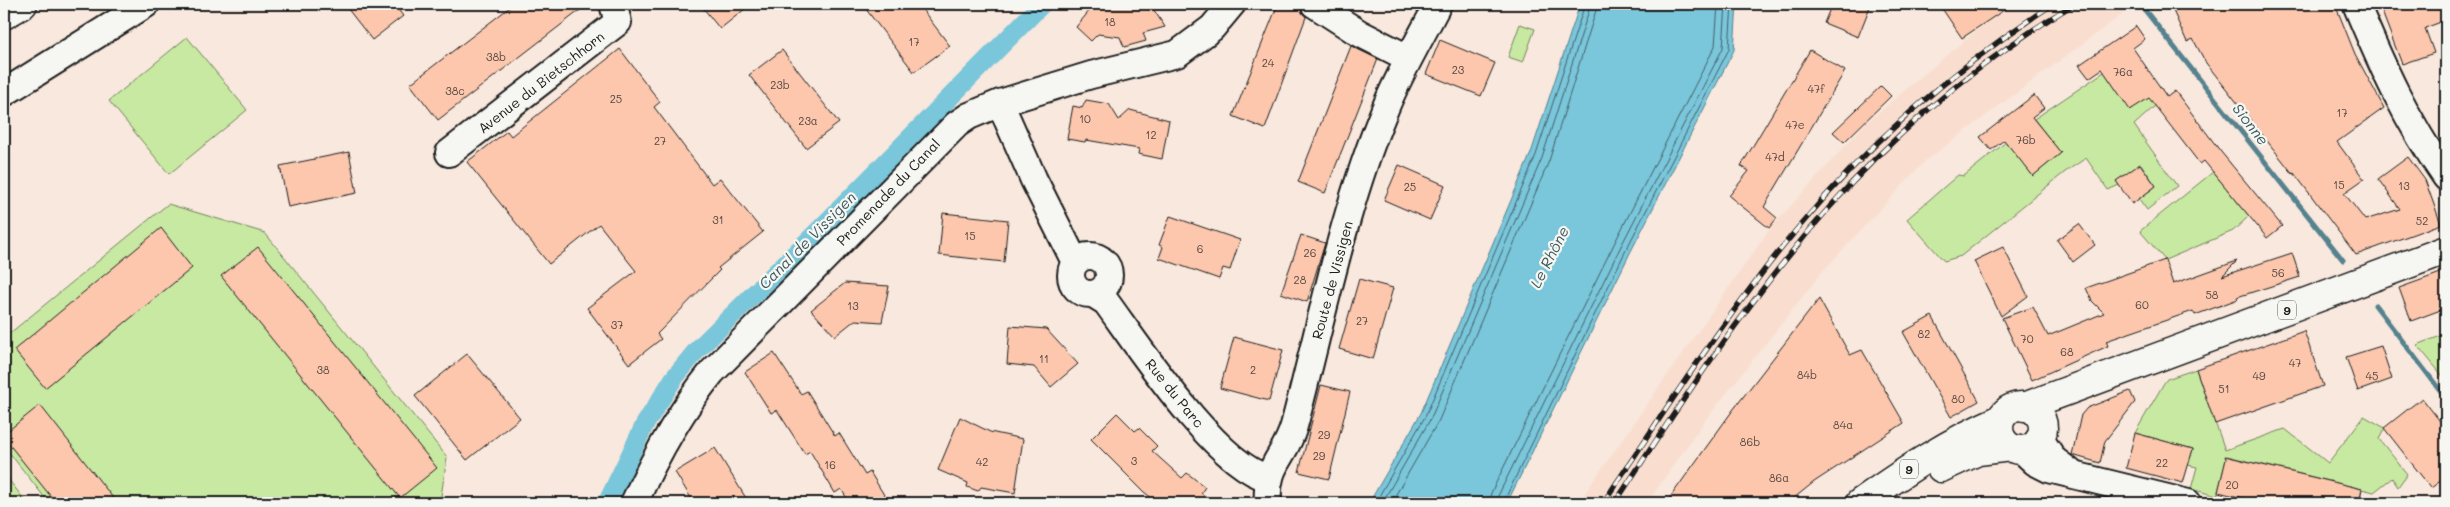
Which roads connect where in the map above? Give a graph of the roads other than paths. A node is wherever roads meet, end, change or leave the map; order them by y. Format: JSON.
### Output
{"nodes":[{"id":1,"x":23,"y":4,"type":"edge"},
{"id":2,"x":146,"y":4,"type":"edge"},
{"id":3,"x":613,"y":4,"type":"edge"},
{"id":4,"x":1232,"y":4,"type":"edge"},
{"id":5,"x":1314,"y":4,"type":"edge"},
{"id":6,"x":1438,"y":4,"type":"edge"},
{"id":7,"x":2356,"y":4,"type":"edge"},
{"id":8,"x":4,"y":15,"type":"edge"},
{"id":9,"x":1408,"y":58,"type":"junction"},
{"id":10,"x":4,"y":93,"type":"edge"},
{"id":11,"x":1000,"y":103,"type":"junction"},
{"id":12,"x":449,"y":153,"type":"dead end"},
{"id":13,"x":2446,"y":177,"type":"edge"},
{"id":14,"x":2446,"y":250,"type":"edge"},
{"id":15,"x":2128,"y":369,"type":"junction"},
{"id":16,"x":2024,"y":407,"type":"junction"},
{"id":17,"x":2001,"y":419,"type":"junction"},
{"id":18,"x":2028,"y":441,"type":"junction"},
{"id":19,"x":1268,"y":491,"type":"edge"},
{"id":20,"x":634,"y":503,"type":"edge"},
{"id":21,"x":1860,"y":503,"type":"edge"},
{"id":22,"x":1890,"y":503,"type":"edge"},
{"id":23,"x":2188,"y":503,"type":"edge"}],
"edges":[{"from":1,"to":8,"type":"main road"},
{"from":2,"to":10,"type":"street"},
{"from":3,"to":12,"type":"street","name":"Avenue du Bietschhorn"},
{"from":4,"to":11,"type":"street","name":"Promenade du Canal"},
{"from":5,"to":9,"type":"street"},
{"from":6,"to":9,"type":"street","name":"Route de Vissigen"},
{"from":7,"to":13,"type":"street"},
{"from":9,"to":19,"type":"street","name":"Route de Vissigen"},
{"from":11,"to":19,"type":"street","name":"Rue du Parc"},
{"from":11,"to":20,"type":"street","name":"Promenade du Canal"},
{"from":14,"to":15,"type":"main road","number":"9"},
{"from":15,"to":16,"type":"main road","number":"9"},
{"from":15,"to":18,"type":"main road","number":"9"},
{"from":16,"to":17,"type":"main road"},
{"from":16,"to":18,"type":"main road"},
{"from":17,"to":18,"type":"main road"},
{"from":17,"to":21,"type":"main road","number":"9"},
{"from":18,"to":22,"type":"main road","number":"9"},
{"from":18,"to":23,"type":"street"}]}
